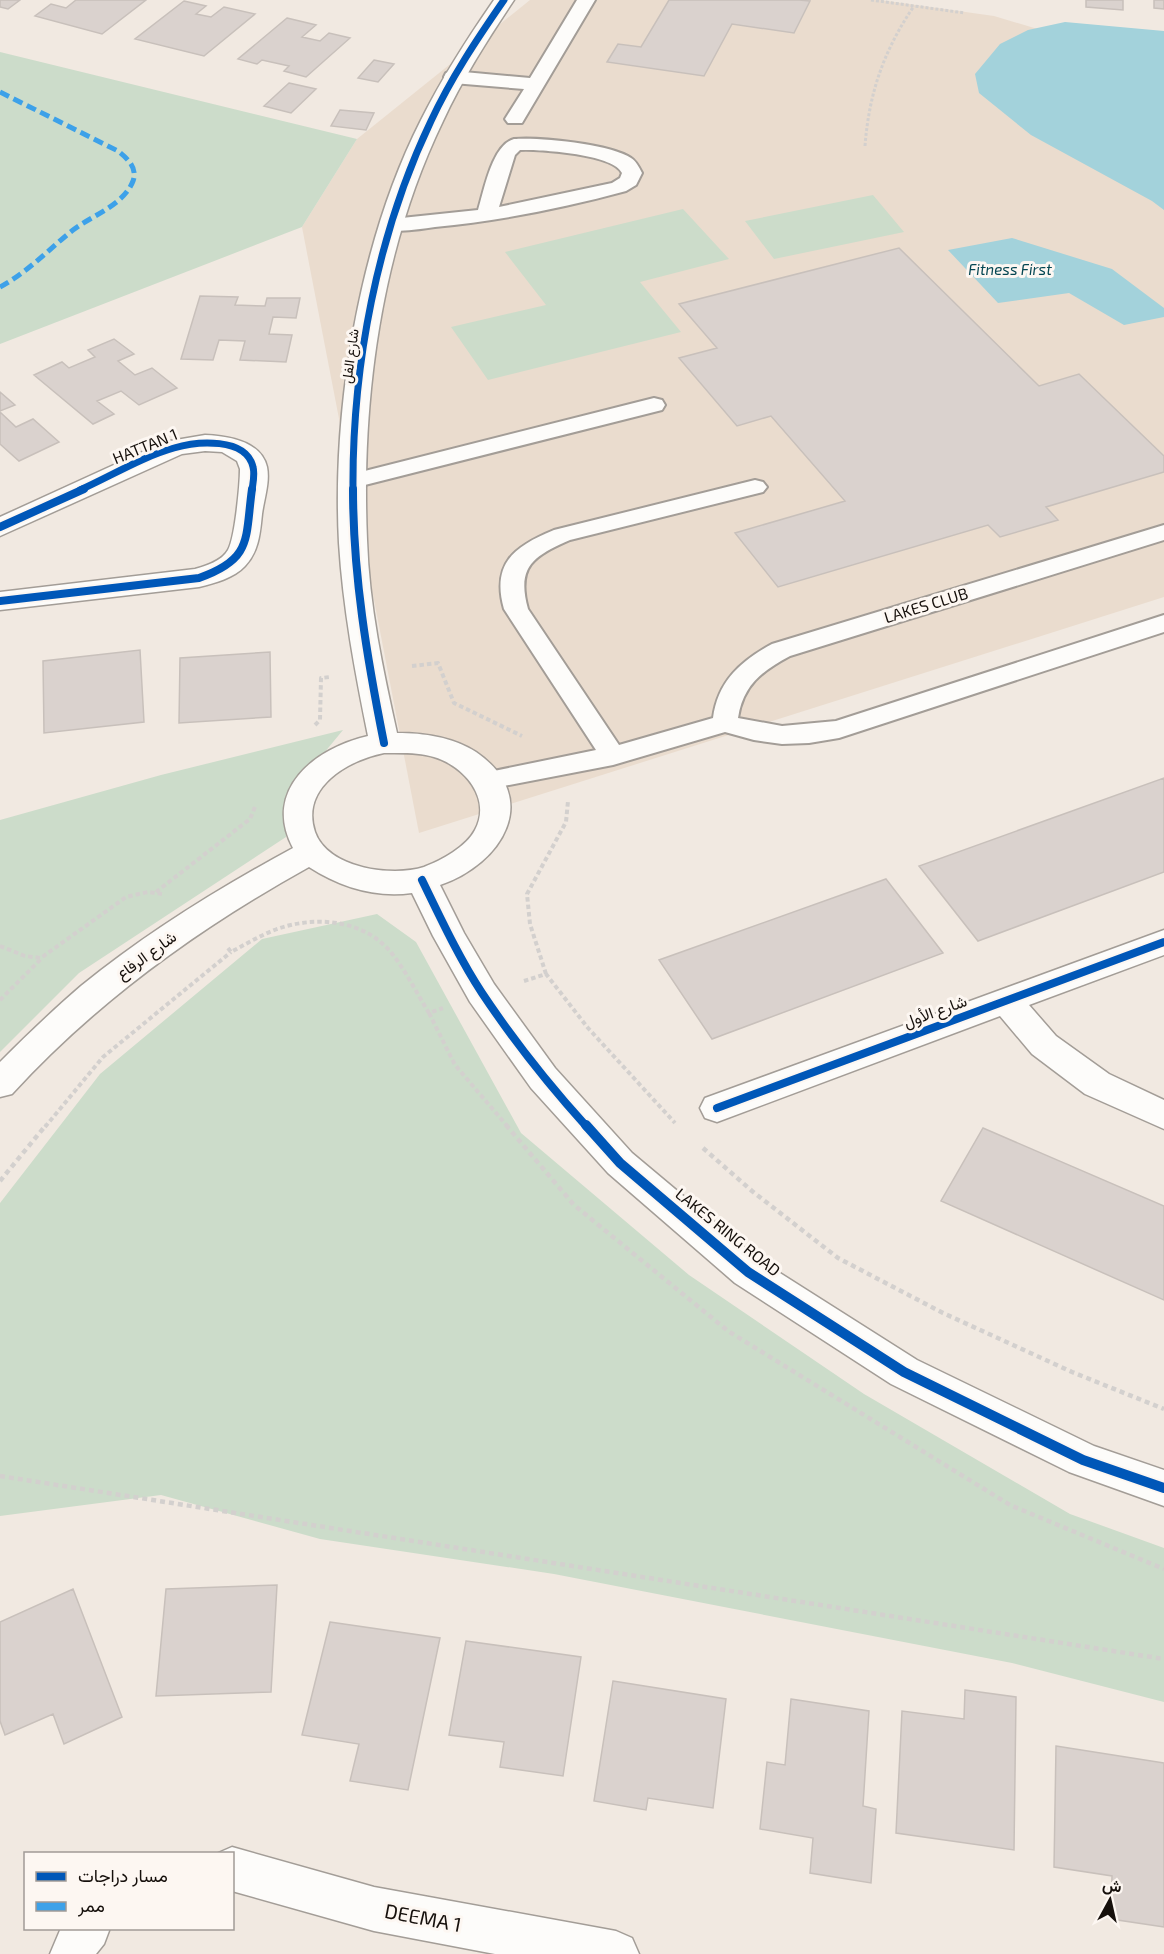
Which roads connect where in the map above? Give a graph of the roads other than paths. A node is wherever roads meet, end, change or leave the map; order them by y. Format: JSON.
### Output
{"nodes":[{"id":1,"x":504,"y":0,"type":"edge"},
{"id":2,"x":586,"y":0,"type":"edge"},
{"id":3,"x":453,"y":77,"type":"junction"},
{"id":4,"x":536,"y":84,"type":"junction"},
{"id":5,"x":515,"y":119,"type":"dead end"},
{"id":6,"x":486,"y":216,"type":"junction"},
{"id":7,"x":392,"y":225,"type":"junction"},
{"id":8,"x":654,"y":405,"type":"dead end"},
{"id":9,"x":353,"y":481,"type":"junction"},
{"id":10,"x":755,"y":487,"type":"dead end"},
{"id":11,"x":0,"y":527,"type":"edge"},
{"id":12,"x":1164,"y":532,"type":"edge"},
{"id":13,"x":0,"y":601,"type":"edge"},
{"id":14,"x":1164,"y":623,"type":"edge"},
{"id":15,"x":725,"y":723,"type":"junction"},
{"id":16,"x":384,"y":743,"type":"junction"},
{"id":17,"x":613,"y":756,"type":"junction"},
{"id":18,"x":488,"y":780,"type":"junction"},
{"id":19,"x":311,"y":852,"type":"junction"},
{"id":20,"x":422,"y":880,"type":"junction"},
{"id":21,"x":1164,"y":942,"type":"edge"},
{"id":22,"x":1006,"y":1000,"type":"junction"},
{"id":23,"x":0,"y":1084,"type":"edge"},
{"id":24,"x":717,"y":1108,"type":"dead end"},
{"id":25,"x":1164,"y":1115,"type":"edge"},
{"id":26,"x":1164,"y":1488,"type":"edge"},
{"id":27,"x":234,"y":1870,"type":"edge"},
{"id":28,"x":87,"y":1930,"type":"edge"},
{"id":29,"x":73,"y":1954,"type":"edge"},
{"id":30,"x":616,"y":1954,"type":"edge"}],
"edges":[{"from":1,"to":3,"type":"street","name":"شارع الفل"},
{"from":2,"to":4,"type":"lane"},
{"from":3,"to":4,"type":"lane"},
{"from":3,"to":7,"type":"street","name":"شارع الفل"},
{"from":4,"to":5,"type":"lane"},
{"from":6,"to":6,"type":"lane"},
{"from":6,"to":7,"type":"lane"},
{"from":7,"to":9,"type":"street","name":"شارع الفل"},
{"from":8,"to":9,"type":"lane"},
{"from":9,"to":16,"type":"street","name":"شارع الفل"},
{"from":10,"to":17,"type":"lane"},
{"from":11,"to":13,"type":"street","name":"HATTAN 1"},
{"from":12,"to":15,"type":"lane","name":"LAKES CLUB"},
{"from":14,"to":15,"type":"lane"},
{"from":15,"to":17,"type":"lane"},
{"from":16,"to":18,"type":"street"},
{"from":16,"to":19,"type":"street"},
{"from":17,"to":18,"type":"lane"},
{"from":18,"to":20,"type":"street"},
{"from":19,"to":20,"type":"street"},
{"from":19,"to":23,"type":"street","name":"شارع الرفاع"},
{"from":20,"to":26,"type":"street","name":"LAKES RING ROAD"},
{"from":21,"to":22,"type":"street","name":"شارع الأول"},
{"from":22,"to":24,"type":"street","name":"شارع الأول"},
{"from":22,"to":25,"type":"street"},
{"from":27,"to":30,"type":"street","name":"DEEMA 1"},
{"from":28,"to":29,"type":"street"}]}
